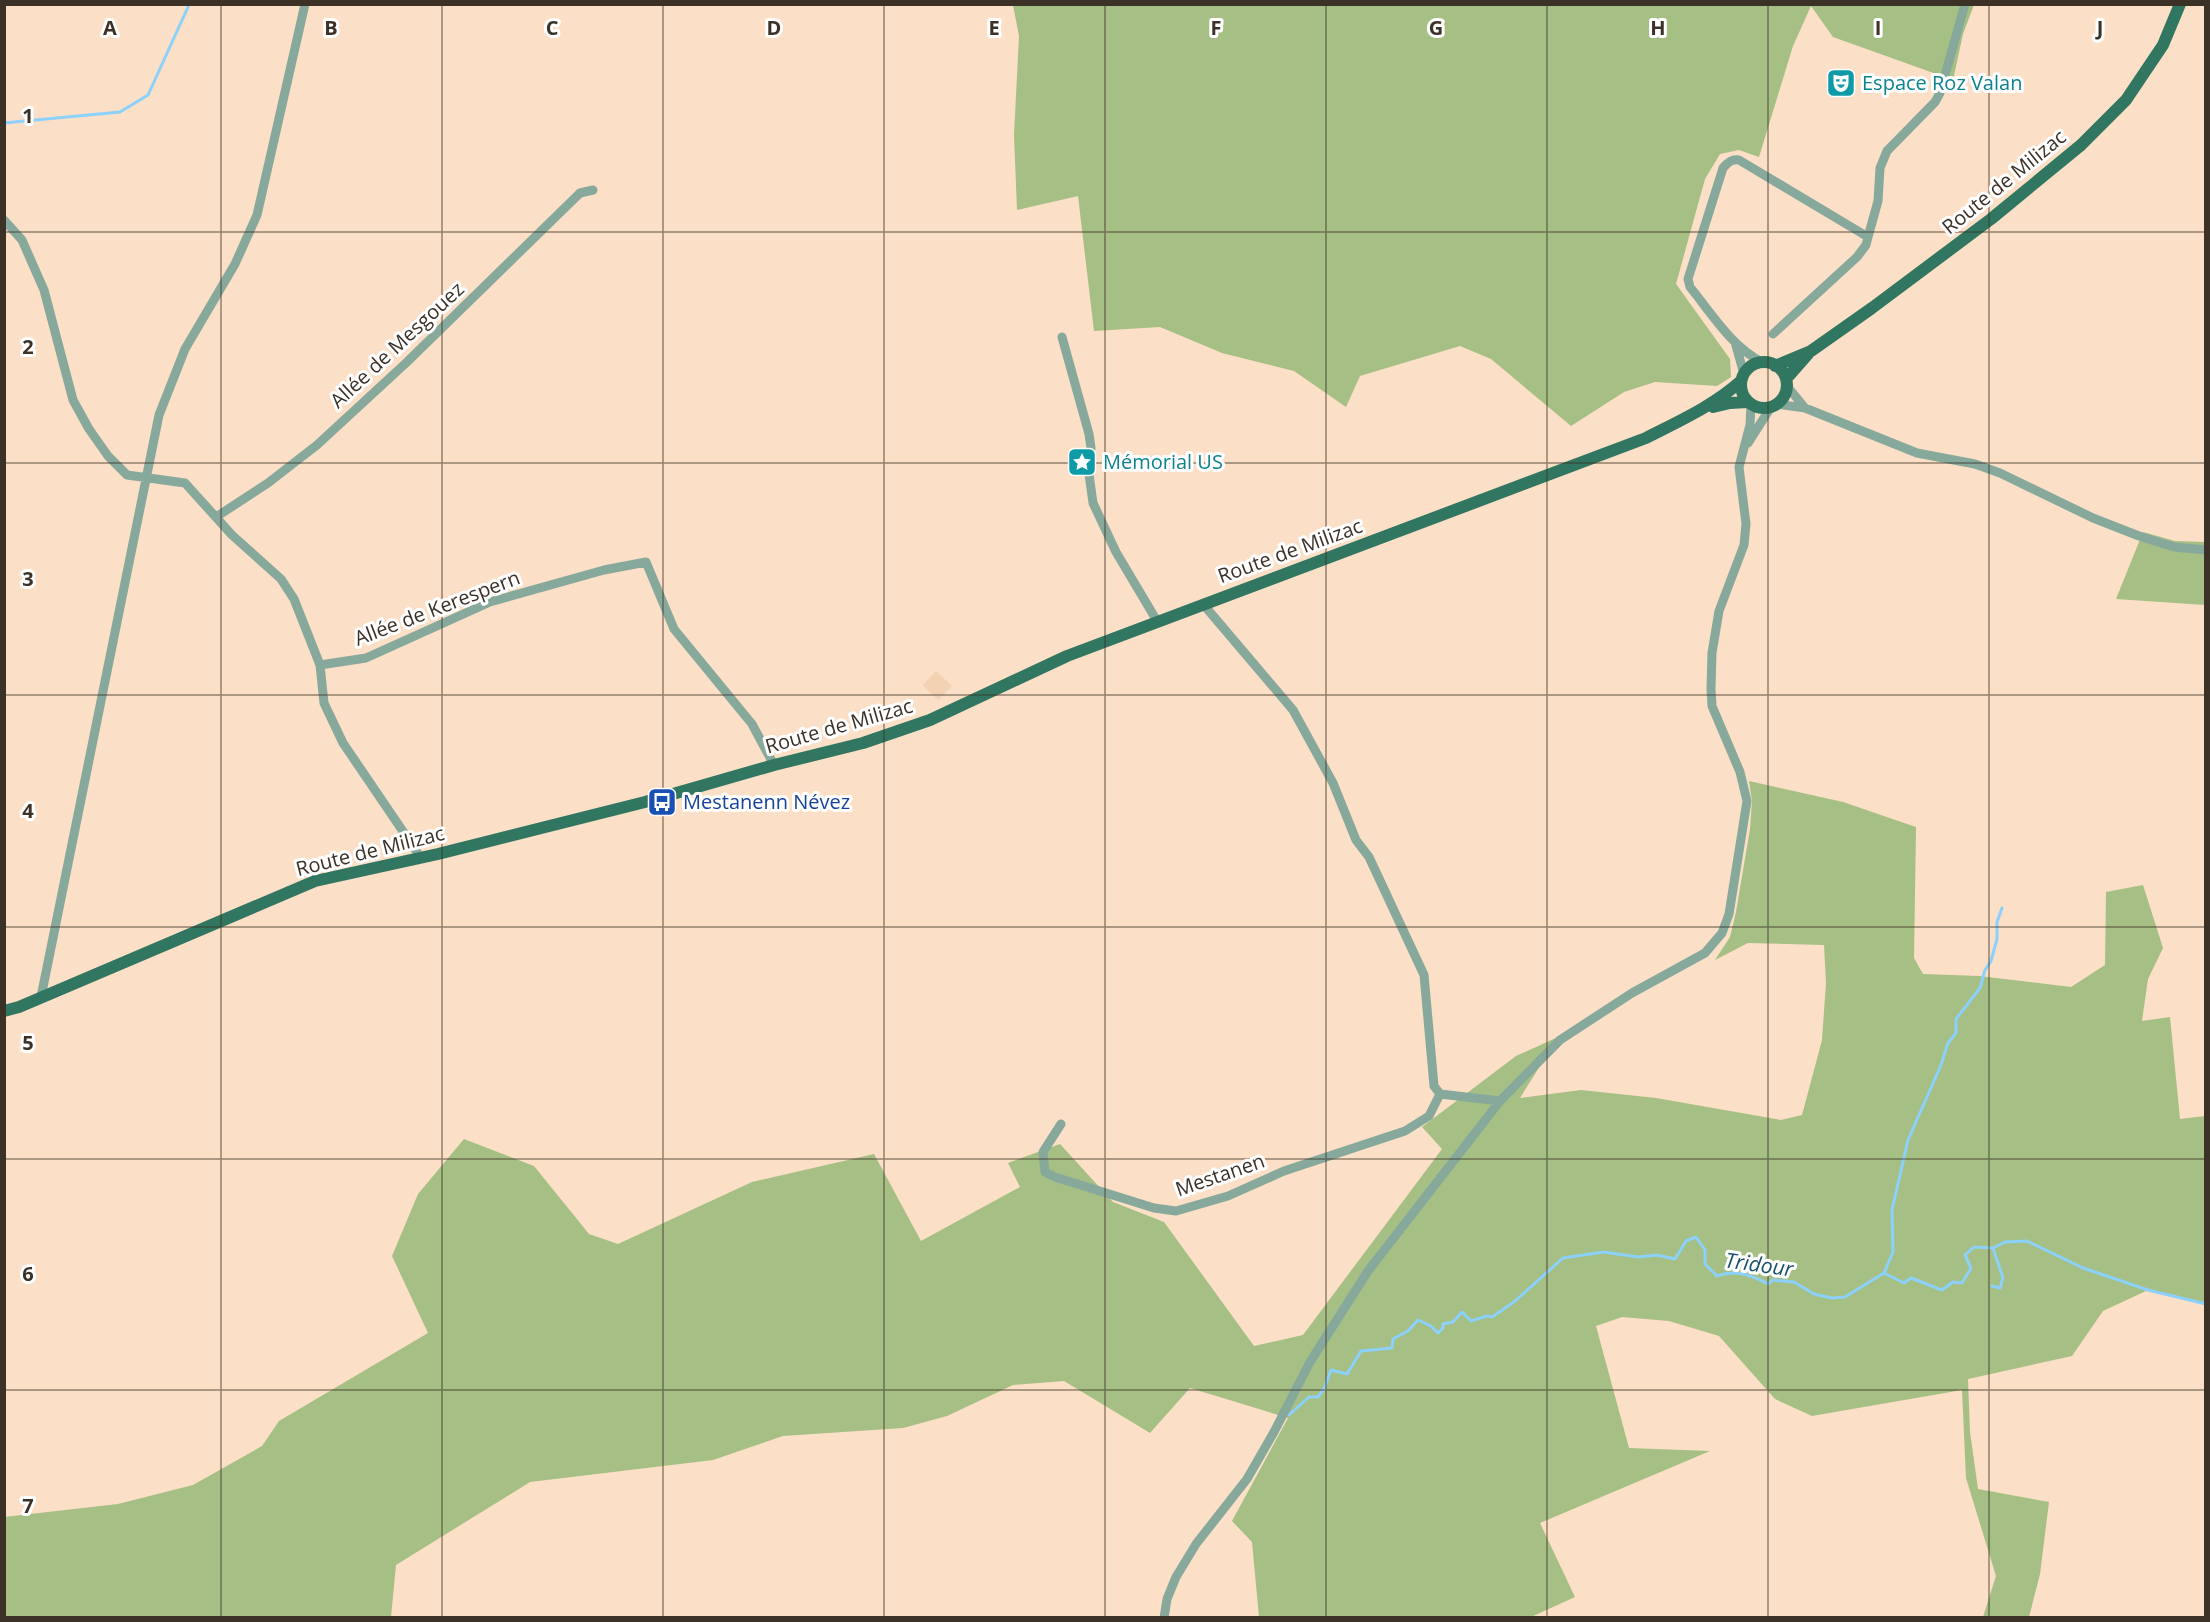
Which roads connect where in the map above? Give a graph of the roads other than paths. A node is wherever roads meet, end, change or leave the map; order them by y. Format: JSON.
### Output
{"nodes":[{"id":1,"x":305,"y":4,"type":"edge"},
{"id":2,"x":1965,"y":4,"type":"edge"},
{"id":3,"x":2180,"y":4,"type":"edge"},
{"id":4,"x":593,"y":190,"type":"dead end"},
{"id":5,"x":4,"y":220,"type":"edge"},
{"id":6,"x":1868,"y":237,"type":"junction"},
{"id":7,"x":1773,"y":334,"type":"dead end"},
{"id":8,"x":1062,"y":337,"type":"dead end"},
{"id":9,"x":1735,"y":342,"type":"junction"},
{"id":10,"x":1811,"y":351,"type":"junction"},
{"id":11,"x":1762,"y":362,"type":"junction"},
{"id":12,"x":1775,"y":366,"type":"junction"},
{"id":13,"x":1743,"y":378,"type":"junction"},
{"id":14,"x":1786,"y":382,"type":"junction"},
{"id":15,"x":1749,"y":403,"type":"junction"},
{"id":16,"x":1774,"y":406,"type":"junction"},
{"id":17,"x":1805,"y":408,"type":"junction"},
{"id":18,"x":1700,"y":411,"type":"junction"},
{"id":19,"x":1742,"y":452,"type":"junction"},
{"id":20,"x":145,"y":479,"type":"junction"},
{"id":21,"x":216,"y":517,"type":"junction"},
{"id":22,"x":2205,"y":550,"type":"edge"},
{"id":23,"x":1203,"y":603,"type":"junction"},
{"id":24,"x":1157,"y":621,"type":"junction"},
{"id":25,"x":320,"y":665,"type":"junction"},
{"id":26,"x":774,"y":765,"type":"junction"},
{"id":27,"x":418,"y":858,"type":"junction"},
{"id":28,"x":41,"y":997,"type":"junction"},
{"id":29,"x":4,"y":1011,"type":"edge"},
{"id":30,"x":1440,"y":1094,"type":"junction"},
{"id":31,"x":1500,"y":1101,"type":"junction"},
{"id":32,"x":1061,"y":1124,"type":"dead end"},
{"id":33,"x":1164,"y":1617,"type":"edge"}],
"edges":[{"from":1,"to":20,"type":"street"},
{"from":2,"to":6,"type":"street"},
{"from":3,"to":10,"type":"main road","name":"Route de Milizac"},
{"from":4,"to":21,"type":"street","name":"Allée de Mesgouez"},
{"from":5,"to":20,"type":"street"},
{"from":6,"to":7,"type":"street"},
{"from":6,"to":9,"type":"street"},
{"from":8,"to":24,"type":"street"},
{"from":9,"to":11,"type":"street"},
{"from":9,"to":13,"type":"street"},
{"from":10,"to":12,"type":"main road","name":"Route de Milizac"},
{"from":10,"to":14,"type":"main road","name":"Route de Milizac"},
{"from":11,"to":12,"type":"main road"},
{"from":11,"to":13,"type":"main road"},
{"from":12,"to":14,"type":"main road"},
{"from":13,"to":15,"type":"main road"},
{"from":13,"to":18,"type":"main road","name":"Route de Milizac"},
{"from":14,"to":16,"type":"main road"},
{"from":14,"to":17,"type":"street"},
{"from":15,"to":16,"type":"main road"},
{"from":15,"to":18,"type":"main road","name":"Route de Milizac"},
{"from":15,"to":19,"type":"street"},
{"from":16,"to":17,"type":"street"},
{"from":16,"to":19,"type":"street"},
{"from":17,"to":22,"type":"street"},
{"from":18,"to":23,"type":"main road","name":"Route de Milizac"},
{"from":19,"to":31,"type":"street"},
{"from":20,"to":21,"type":"street"},
{"from":20,"to":28,"type":"street"},
{"from":21,"to":25,"type":"street"},
{"from":23,"to":24,"type":"main road","name":"Route de Milizac"},
{"from":23,"to":30,"type":"street"},
{"from":24,"to":26,"type":"main road","name":"Route de Milizac"},
{"from":25,"to":26,"type":"street","name":"Allée de Kerespern"},
{"from":25,"to":27,"type":"street"},
{"from":26,"to":27,"type":"main road","name":"Route de Milizac"},
{"from":27,"to":28,"type":"main road","name":"Route de Milizac"},
{"from":28,"to":29,"type":"main road","name":"Route de Milizac"},
{"from":30,"to":31,"type":"street"},
{"from":30,"to":32,"type":"street","name":"Mestanen"},
{"from":31,"to":33,"type":"street"}]}
